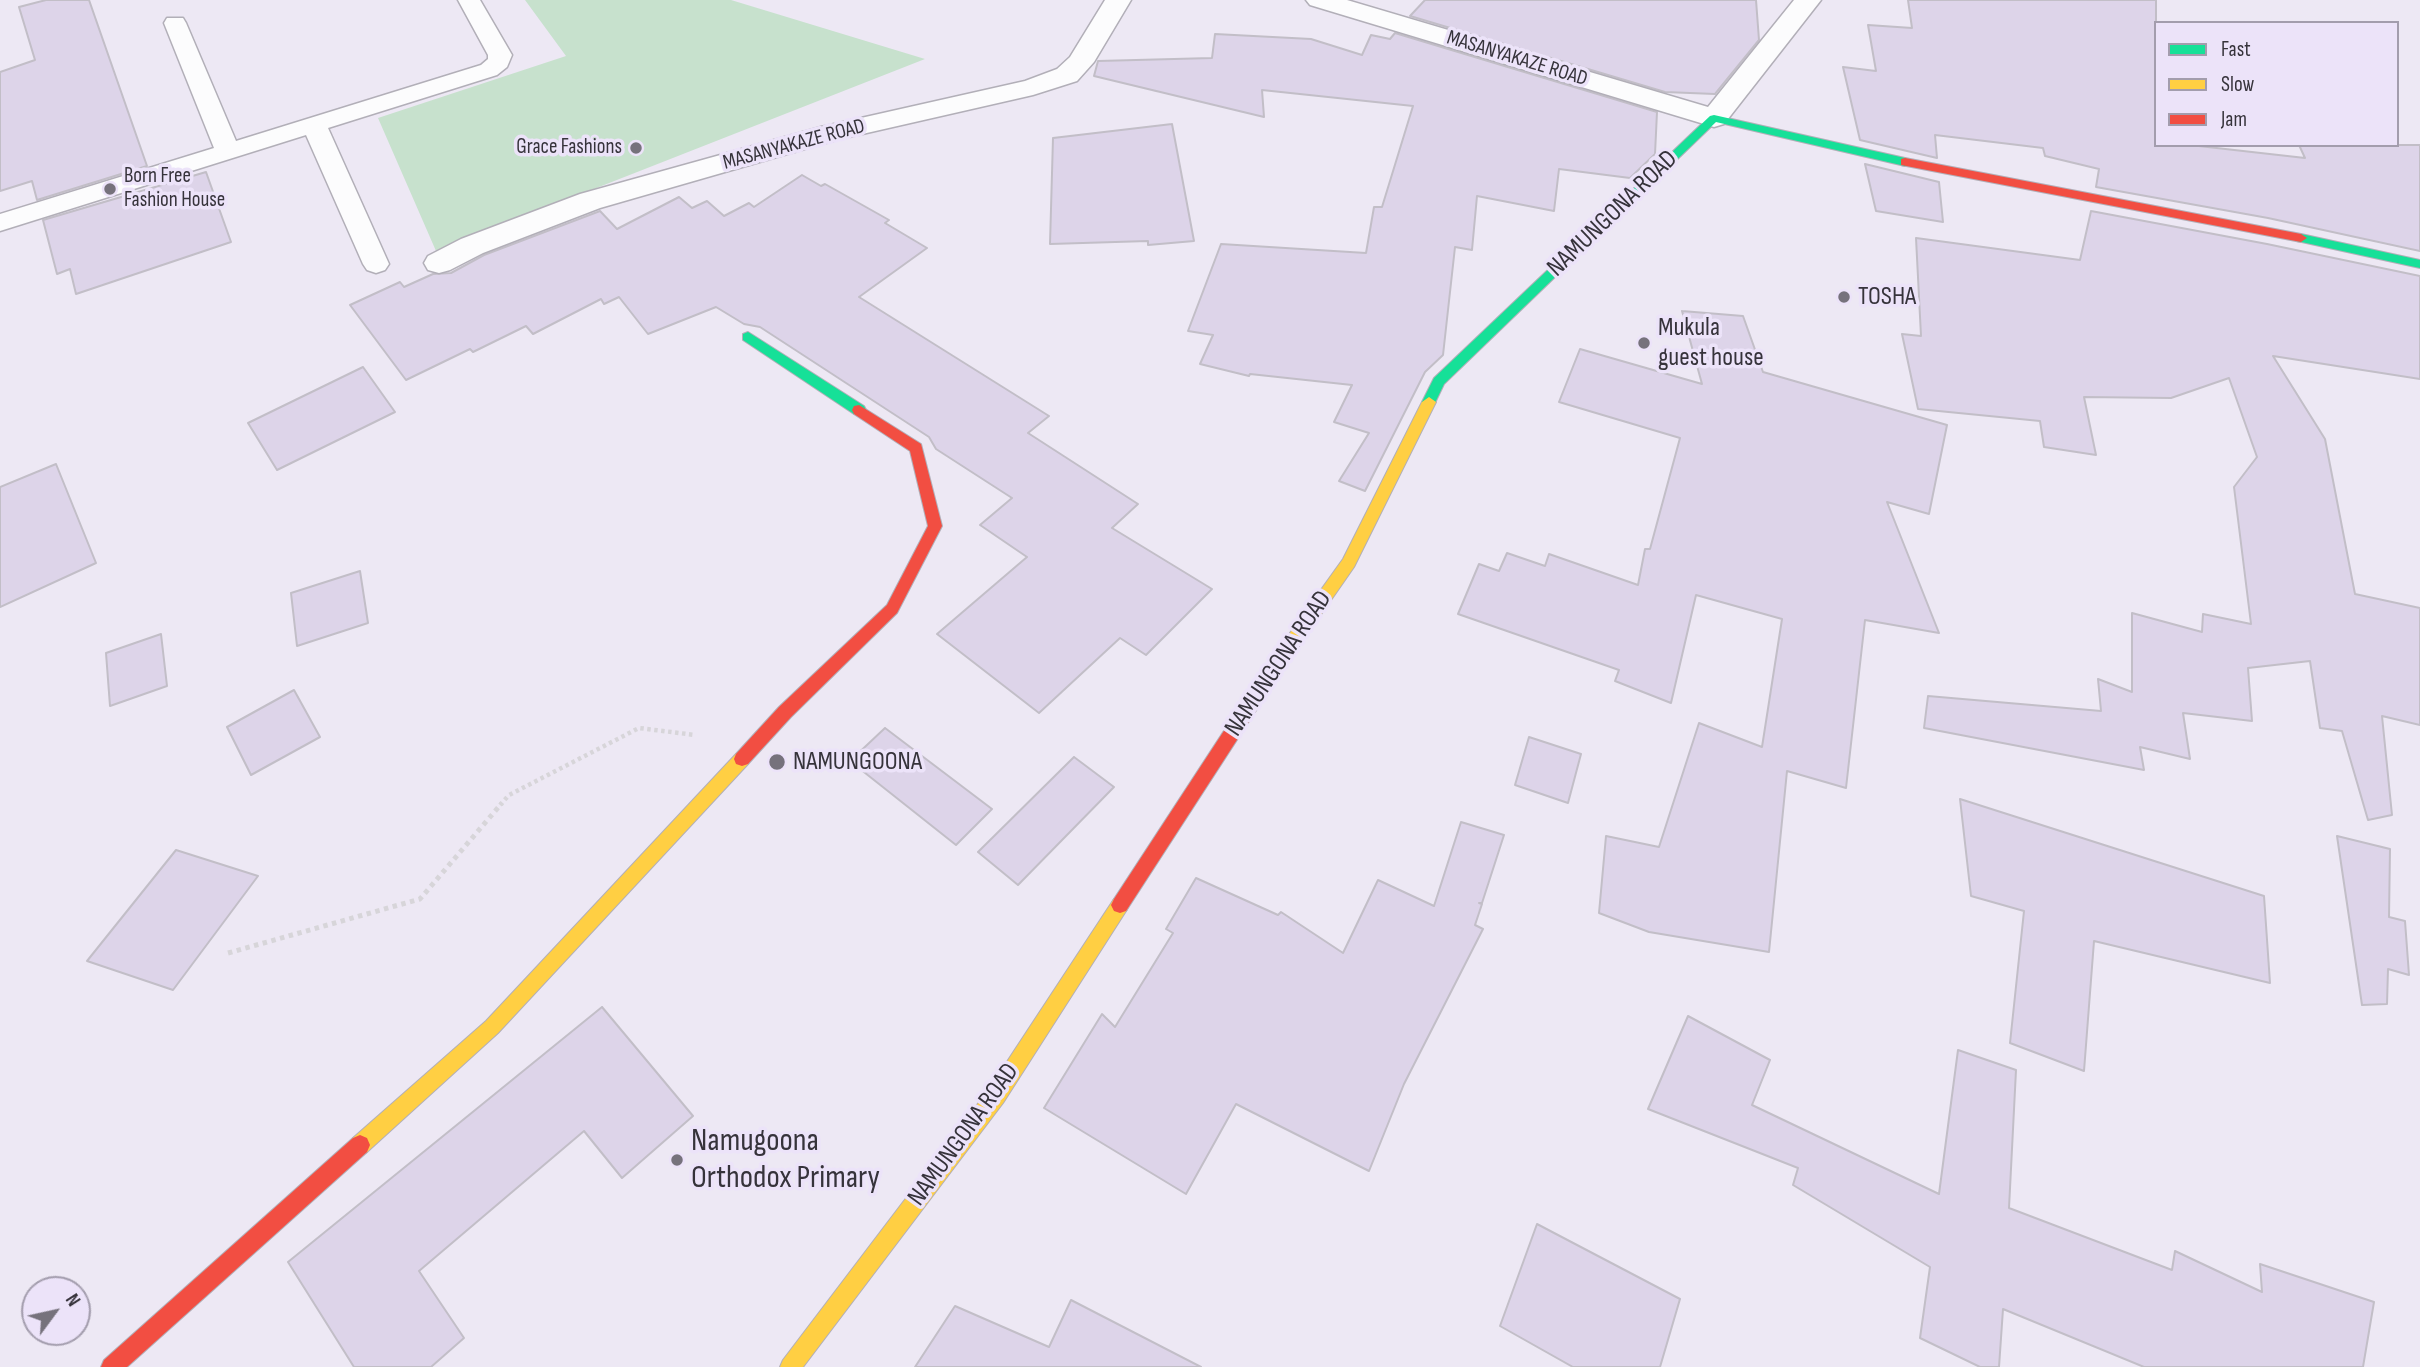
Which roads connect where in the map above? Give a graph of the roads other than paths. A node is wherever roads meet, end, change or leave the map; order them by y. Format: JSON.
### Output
{"nodes":[{"id":1,"x":469,"y":0,"type":"edge"},
{"id":2,"x":1118,"y":0,"type":"edge"},
{"id":3,"x":1320,"y":0,"type":"edge"},
{"id":4,"x":1808,"y":0,"type":"edge"},
{"id":5,"x":176,"y":23,"type":"dead end"},
{"id":6,"x":1714,"y":118,"type":"junction"},
{"id":7,"x":314,"y":125,"type":"junction"},
{"id":8,"x":228,"y":152,"type":"junction"},
{"id":9,"x":0,"y":223,"type":"edge"},
{"id":10,"x":439,"y":263,"type":"dead end"},
{"id":11,"x":376,"y":264,"type":"dead end"},
{"id":12,"x":2420,"y":264,"type":"edge"},
{"id":13,"x":748,"y":337,"type":"dead end"},
{"id":14,"x":796,"y":1365,"type":"edge"},
{"id":15,"x":111,"y":1367,"type":"edge"}],
"edges":[{"from":1,"to":7,"type":"lane"},
{"from":2,"to":10,"type":"street","name":"MASANYAKAZE ROAD"},
{"from":3,"to":6,"type":"street","name":"MASANYAKAZE ROAD"},
{"from":4,"to":6,"type":"street","name":"NAMUNGONA ROAD"},
{"from":5,"to":8,"type":"lane"},
{"from":6,"to":12,"type":"street"},
{"from":6,"to":14,"type":"street","name":"NAMUNGONA ROAD"},
{"from":7,"to":8,"type":"lane"},
{"from":7,"to":11,"type":"lane"},
{"from":8,"to":9,"type":"lane"},
{"from":13,"to":15,"type":"street"}]}
